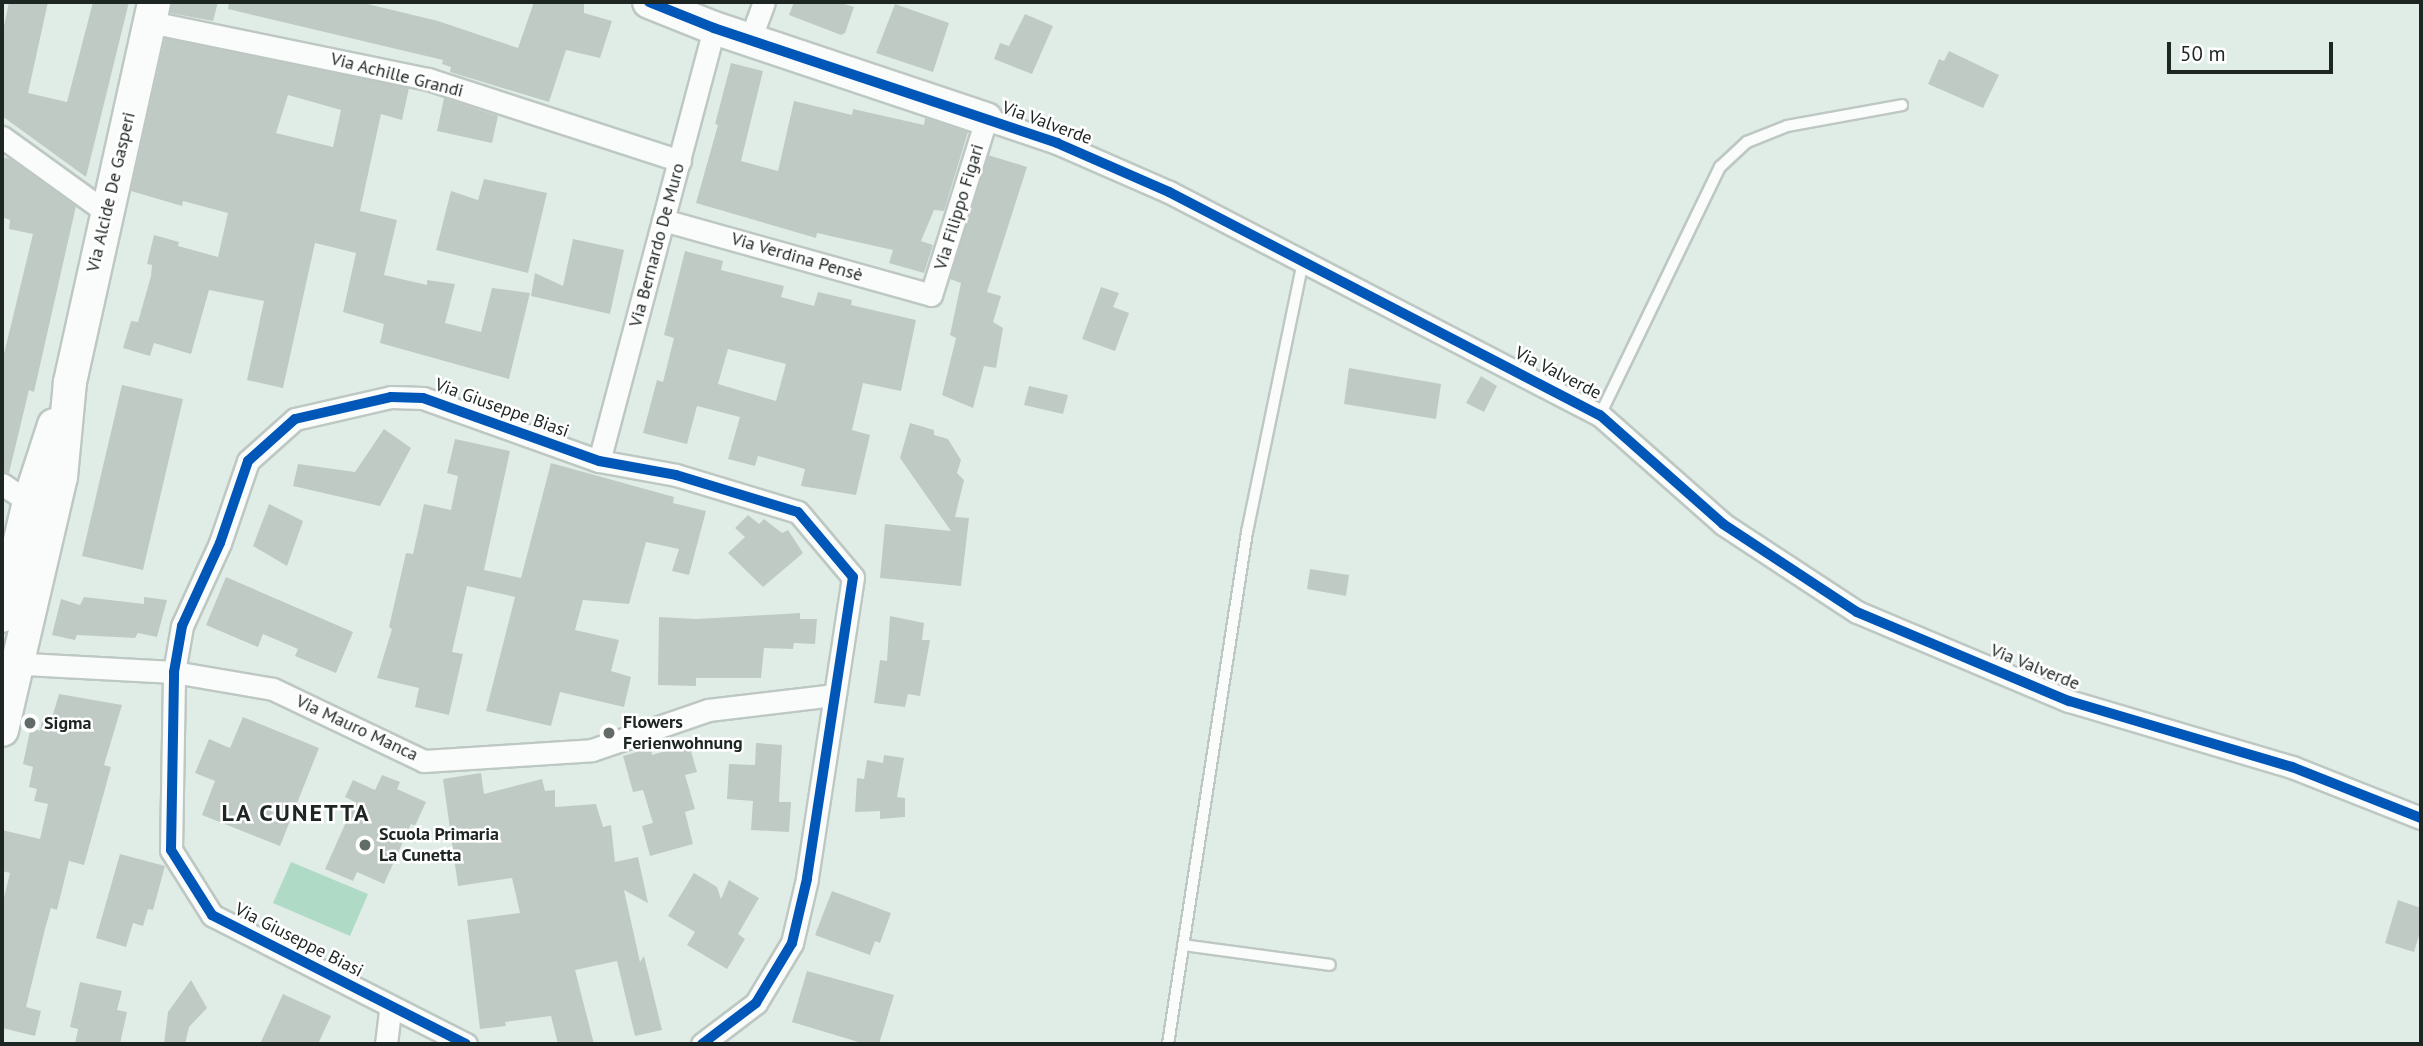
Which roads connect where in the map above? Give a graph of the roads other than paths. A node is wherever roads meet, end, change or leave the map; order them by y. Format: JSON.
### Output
{"nodes":[{"id":1,"x":649,"y":2,"type":"edge"},
{"id":2,"x":764,"y":2,"type":"edge"},
{"id":3,"x":152,"y":12,"type":"edge"},
{"id":4,"x":714,"y":28,"type":"junction"},
{"id":5,"x":750,"y":40,"type":"junction"},
{"id":6,"x":1902,"y":105,"type":"dead end"},
{"id":7,"x":986,"y":120,"type":"junction"},
{"id":8,"x":2,"y":137,"type":"edge"},
{"id":9,"x":680,"y":161,"type":"junction"},
{"id":10,"x":106,"y":212,"type":"junction"},
{"id":11,"x":663,"y":220,"type":"junction"},
{"id":12,"x":1303,"y":261,"type":"junction"},
{"id":13,"x":931,"y":295,"type":"joint"},
{"id":14,"x":1600,"y":415,"type":"junction"},
{"id":15,"x":599,"y":461,"type":"junction"},
{"id":16,"x":2,"y":484,"type":"edge"},
{"id":17,"x":41,"y":506,"type":"junction"},
{"id":18,"x":2,"y":615,"type":"edge"},
{"id":19,"x":10,"y":663,"type":"edge"},
{"id":20,"x":174,"y":672,"type":"junction"},
{"id":21,"x":833,"y":695,"type":"junction"},
{"id":22,"x":2,"y":730,"type":"edge"},
{"id":23,"x":2421,"y":818,"type":"edge"},
{"id":24,"x":1184,"y":945,"type":"junction"},
{"id":25,"x":1330,"y":965,"type":"dead end"},
{"id":26,"x":391,"y":1006,"type":"junction"},
{"id":27,"x":386,"y":1044,"type":"edge"},
{"id":28,"x":466,"y":1044,"type":"edge"},
{"id":29,"x":702,"y":1044,"type":"edge"},
{"id":30,"x":1168,"y":1044,"type":"edge"}],
"edges":[{"from":1,"to":4,"type":"street","name":"Via Valverde"},
{"from":2,"to":5,"type":"street"},
{"from":3,"to":9,"type":"street","name":"Via Achille Grandi"},
{"from":3,"to":10,"type":"street","name":"Via Alcide De Gasperi"},
{"from":4,"to":5,"type":"street","name":"Via Valverde"},
{"from":4,"to":9,"type":"street","name":"Via Bernardo De Muro"},
{"from":5,"to":7,"type":"street","name":"Via Valverde"},
{"from":6,"to":14,"type":"lane"},
{"from":7,"to":12,"type":"street","name":"Via Valverde"},
{"from":7,"to":13,"type":"street","name":"Via Filippo Figari"},
{"from":8,"to":10,"type":"street"},
{"from":9,"to":11,"type":"street","name":"Via Bernardo De Muro"},
{"from":10,"to":17,"type":"street","name":"Via Alcide De Gasperi"},
{"from":11,"to":13,"type":"street","name":"Via Verdina Pensè"},
{"from":11,"to":15,"type":"street","name":"Via Bernardo De Muro"},
{"from":12,"to":14,"type":"street","name":"Via Valverde"},
{"from":12,"to":24,"type":"lane"},
{"from":14,"to":23,"type":"street","name":"Via Valverde"},
{"from":15,"to":20,"type":"street","name":"Via Giuseppe Biasi"},
{"from":15,"to":21,"type":"street","name":"Via Giuseppe Biasi"},
{"from":16,"to":17,"type":"street"},
{"from":17,"to":18,"type":"street","name":"Via Alcide De Gasperi"},
{"from":17,"to":19,"type":"street","name":"Via Alcide De Gasperi"},
{"from":19,"to":20,"type":"street","name":"Via Mauro Manca"},
{"from":19,"to":22,"type":"street","name":"Via Alcide De Gasperi"},
{"from":20,"to":21,"type":"street","name":"Via Mauro Manca"},
{"from":20,"to":26,"type":"street","name":"Via Giuseppe Biasi"},
{"from":21,"to":29,"type":"street","name":"Via Giuseppe Biasi"},
{"from":24,"to":25,"type":"lane"},
{"from":24,"to":30,"type":"lane"},
{"from":26,"to":27,"type":"street"},
{"from":26,"to":28,"type":"street","name":"Via Giuseppe Biasi"}]}
